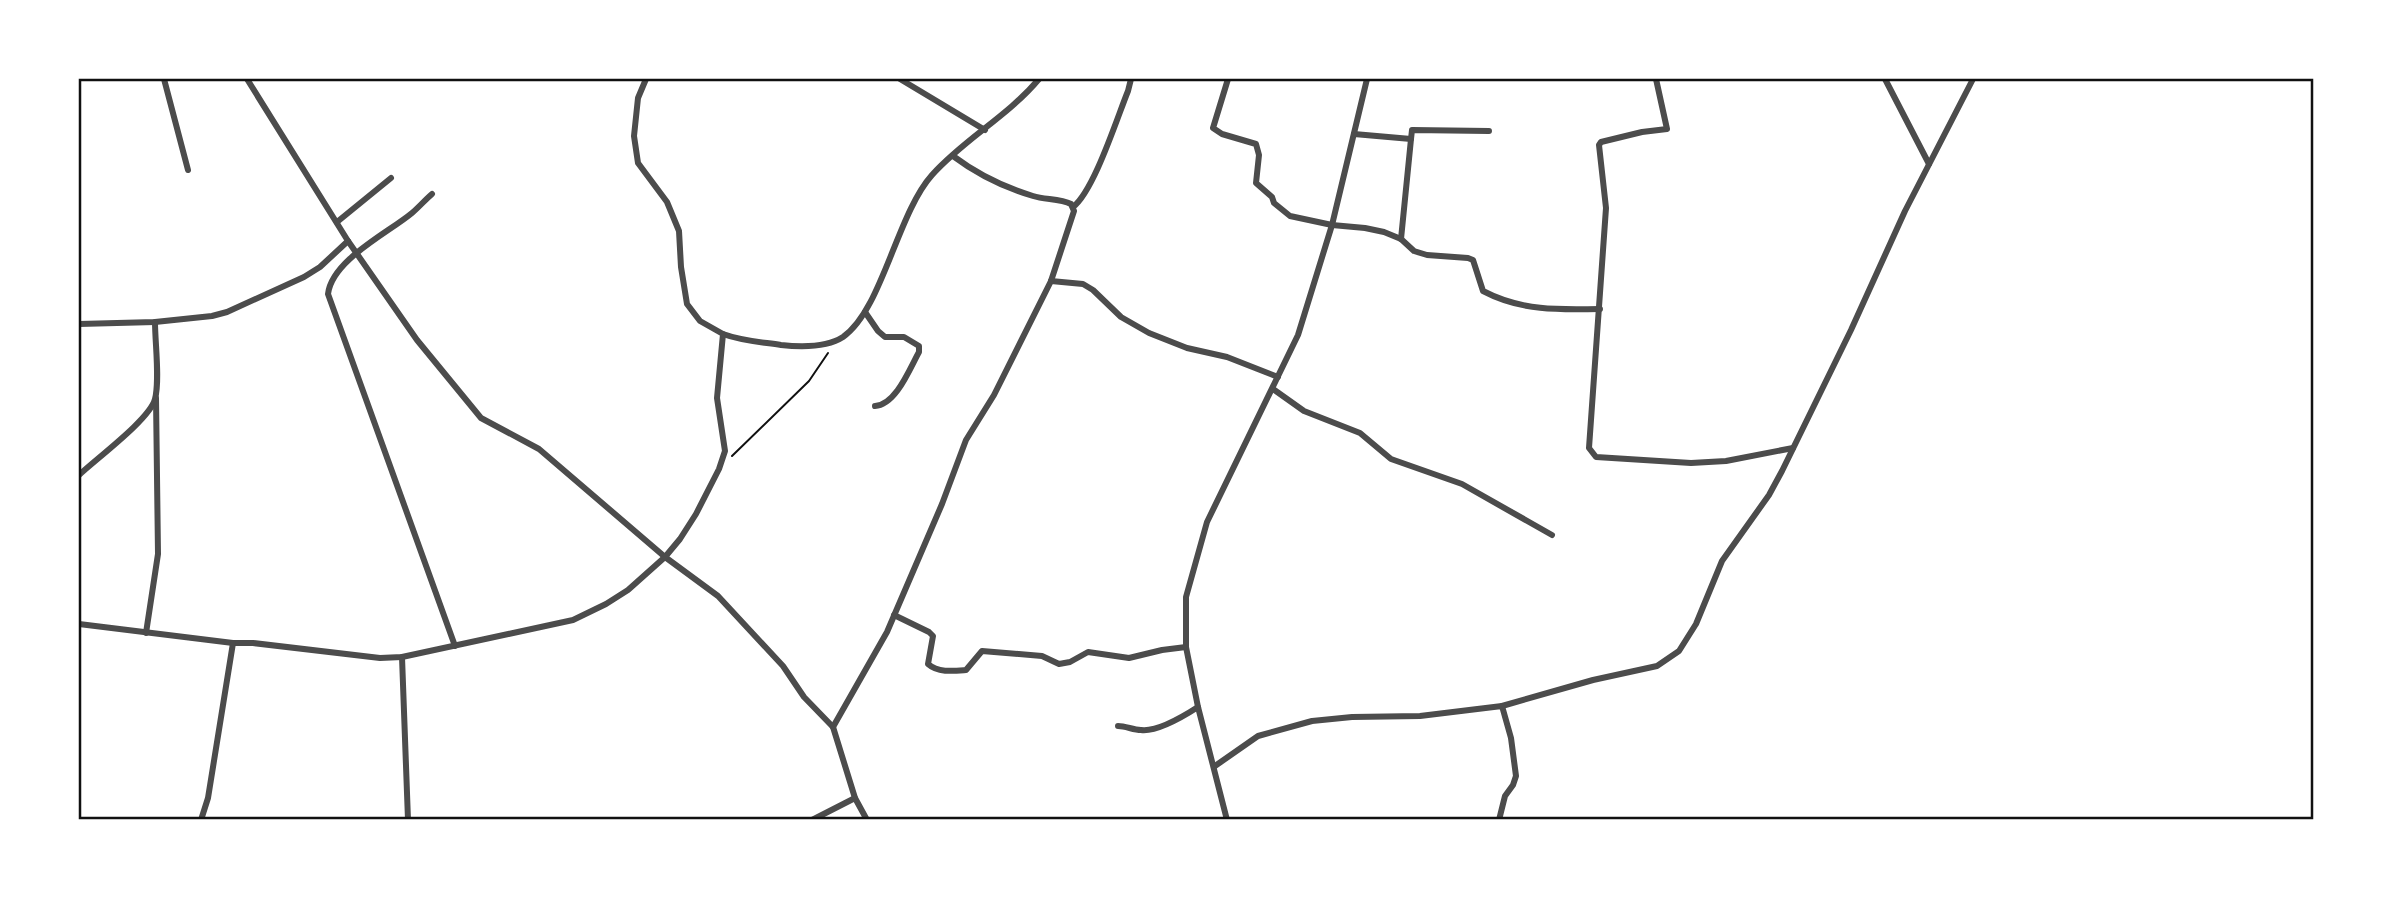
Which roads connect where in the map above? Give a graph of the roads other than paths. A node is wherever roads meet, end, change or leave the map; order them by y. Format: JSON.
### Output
{"nodes":[{"id":1,"x":164,"y":79,"type":"edge"},
{"id":2,"x":247,"y":79,"type":"edge"},
{"id":3,"x":646,"y":79,"type":"edge"},
{"id":4,"x":900,"y":79,"type":"edge"},
{"id":5,"x":1039,"y":79,"type":"edge"},
{"id":6,"x":1131,"y":79,"type":"edge"},
{"id":7,"x":1227,"y":79,"type":"edge"},
{"id":8,"x":1367,"y":79,"type":"edge"},
{"id":9,"x":1656,"y":79,"type":"edge"},
{"id":10,"x":1885,"y":79,"type":"edge"},
{"id":11,"x":1973,"y":79,"type":"edge"},
{"id":12,"x":985,"y":130,"type":"junction"},
{"id":13,"x":1489,"y":131,"type":"dead end"},
{"id":14,"x":1354,"y":134,"type":"junction"},
{"id":15,"x":1411,"y":139,"type":"junction"},
{"id":16,"x":953,"y":156,"type":"junction"},
{"id":17,"x":1929,"y":164,"type":"junction"},
{"id":18,"x":188,"y":170,"type":"dead end"},
{"id":19,"x":391,"y":178,"type":"dead end"},
{"id":20,"x":432,"y":194,"type":"dead end"},
{"id":21,"x":1073,"y":207,"type":"junction"},
{"id":22,"x":337,"y":222,"type":"junction"},
{"id":23,"x":1332,"y":225,"type":"junction"},
{"id":24,"x":1401,"y":239,"type":"junction"},
{"id":25,"x":348,"y":241,"type":"junction"},
{"id":26,"x":356,"y":252,"type":"junction"},
{"id":27,"x":1051,"y":281,"type":"junction"},
{"id":28,"x":1600,"y":309,"type":"junction"},
{"id":29,"x":865,"y":312,"type":"junction"},
{"id":30,"x":155,"y":323,"type":"junction"},
{"id":31,"x":79,"y":324,"type":"edge"},
{"id":32,"x":723,"y":334,"type":"junction"},
{"id":33,"x":1278,"y":377,"type":"junction"},
{"id":34,"x":1273,"y":389,"type":"junction"},
{"id":35,"x":156,"y":398,"type":"junction"},
{"id":36,"x":875,"y":406,"type":"dead end"},
{"id":37,"x":1793,"y":447,"type":"junction"},
{"id":38,"x":79,"y":475,"type":"edge"},
{"id":39,"x":1552,"y":535,"type":"dead end"},
{"id":40,"x":664,"y":557,"type":"junction"},
{"id":41,"x":894,"y":615,"type":"junction"},
{"id":42,"x":79,"y":624,"type":"edge"},
{"id":43,"x":146,"y":633,"type":"junction"},
{"id":44,"x":233,"y":643,"type":"junction"},
{"id":45,"x":455,"y":646,"type":"junction"},
{"id":46,"x":1186,"y":647,"type":"junction"},
{"id":47,"x":402,"y":657,"type":"junction"},
{"id":48,"x":1502,"y":706,"type":"junction"},
{"id":49,"x":1198,"y":708,"type":"junction"},
{"id":50,"x":1118,"y":726,"type":"dead end"},
{"id":51,"x":833,"y":727,"type":"junction"},
{"id":52,"x":1215,"y":766,"type":"junction"},
{"id":53,"x":855,"y":798,"type":"junction"},
{"id":54,"x":201,"y":820,"type":"edge"},
{"id":55,"x":408,"y":820,"type":"edge"},
{"id":56,"x":812,"y":820,"type":"edge"},
{"id":57,"x":867,"y":820,"type":"edge"},
{"id":58,"x":1227,"y":820,"type":"edge"},
{"id":59,"x":1499,"y":820,"type":"edge"}],
"edges":[{"from":1,"to":18,"type":"street"},
{"from":2,"to":22,"type":"street"},
{"from":3,"to":32,"type":"street"},
{"from":4,"to":12,"type":"street"},
{"from":5,"to":12,"type":"street"},
{"from":6,"to":21,"type":"street"},
{"from":7,"to":23,"type":"street"},
{"from":8,"to":14,"type":"street"},
{"from":9,"to":28,"type":"street"},
{"from":10,"to":17,"type":"street"},
{"from":11,"to":17,"type":"street"},
{"from":12,"to":16,"type":"street"},
{"from":13,"to":15,"type":"street"},
{"from":14,"to":15,"type":"street"},
{"from":14,"to":23,"type":"street"},
{"from":15,"to":24,"type":"street"},
{"from":16,"to":21,"type":"street"},
{"from":16,"to":29,"type":"street"},
{"from":17,"to":37,"type":"street"},
{"from":19,"to":22,"type":"street"},
{"from":20,"to":26,"type":"street"},
{"from":21,"to":27,"type":"street"},
{"from":22,"to":25,"type":"street"},
{"from":23,"to":24,"type":"street"},
{"from":23,"to":33,"type":"street"},
{"from":24,"to":28,"type":"street"},
{"from":25,"to":26,"type":"street"},
{"from":25,"to":30,"type":"street"},
{"from":26,"to":40,"type":"street"},
{"from":26,"to":45,"type":"street"},
{"from":27,"to":33,"type":"street"},
{"from":27,"to":41,"type":"street"},
{"from":28,"to":37,"type":"street"},
{"from":29,"to":32,"type":"street"},
{"from":29,"to":36,"type":"street"},
{"from":30,"to":31,"type":"street"},
{"from":30,"to":35,"type":"street"},
{"from":32,"to":40,"type":"street"},
{"from":33,"to":34,"type":"street"},
{"from":34,"to":39,"type":"street"},
{"from":34,"to":46,"type":"street"},
{"from":35,"to":38,"type":"street"},
{"from":35,"to":43,"type":"street"},
{"from":37,"to":48,"type":"street"},
{"from":40,"to":45,"type":"street"},
{"from":40,"to":51,"type":"street"},
{"from":41,"to":46,"type":"street"},
{"from":41,"to":51,"type":"street"},
{"from":42,"to":43,"type":"street"},
{"from":43,"to":44,"type":"street"},
{"from":44,"to":47,"type":"street"},
{"from":44,"to":54,"type":"street"},
{"from":45,"to":47,"type":"street"},
{"from":46,"to":49,"type":"street"},
{"from":47,"to":55,"type":"street"},
{"from":48,"to":52,"type":"street"},
{"from":48,"to":59,"type":"street"},
{"from":49,"to":50,"type":"street"},
{"from":49,"to":52,"type":"street"},
{"from":51,"to":53,"type":"street"},
{"from":52,"to":58,"type":"street"},
{"from":53,"to":56,"type":"street"},
{"from":53,"to":57,"type":"street"}]}
